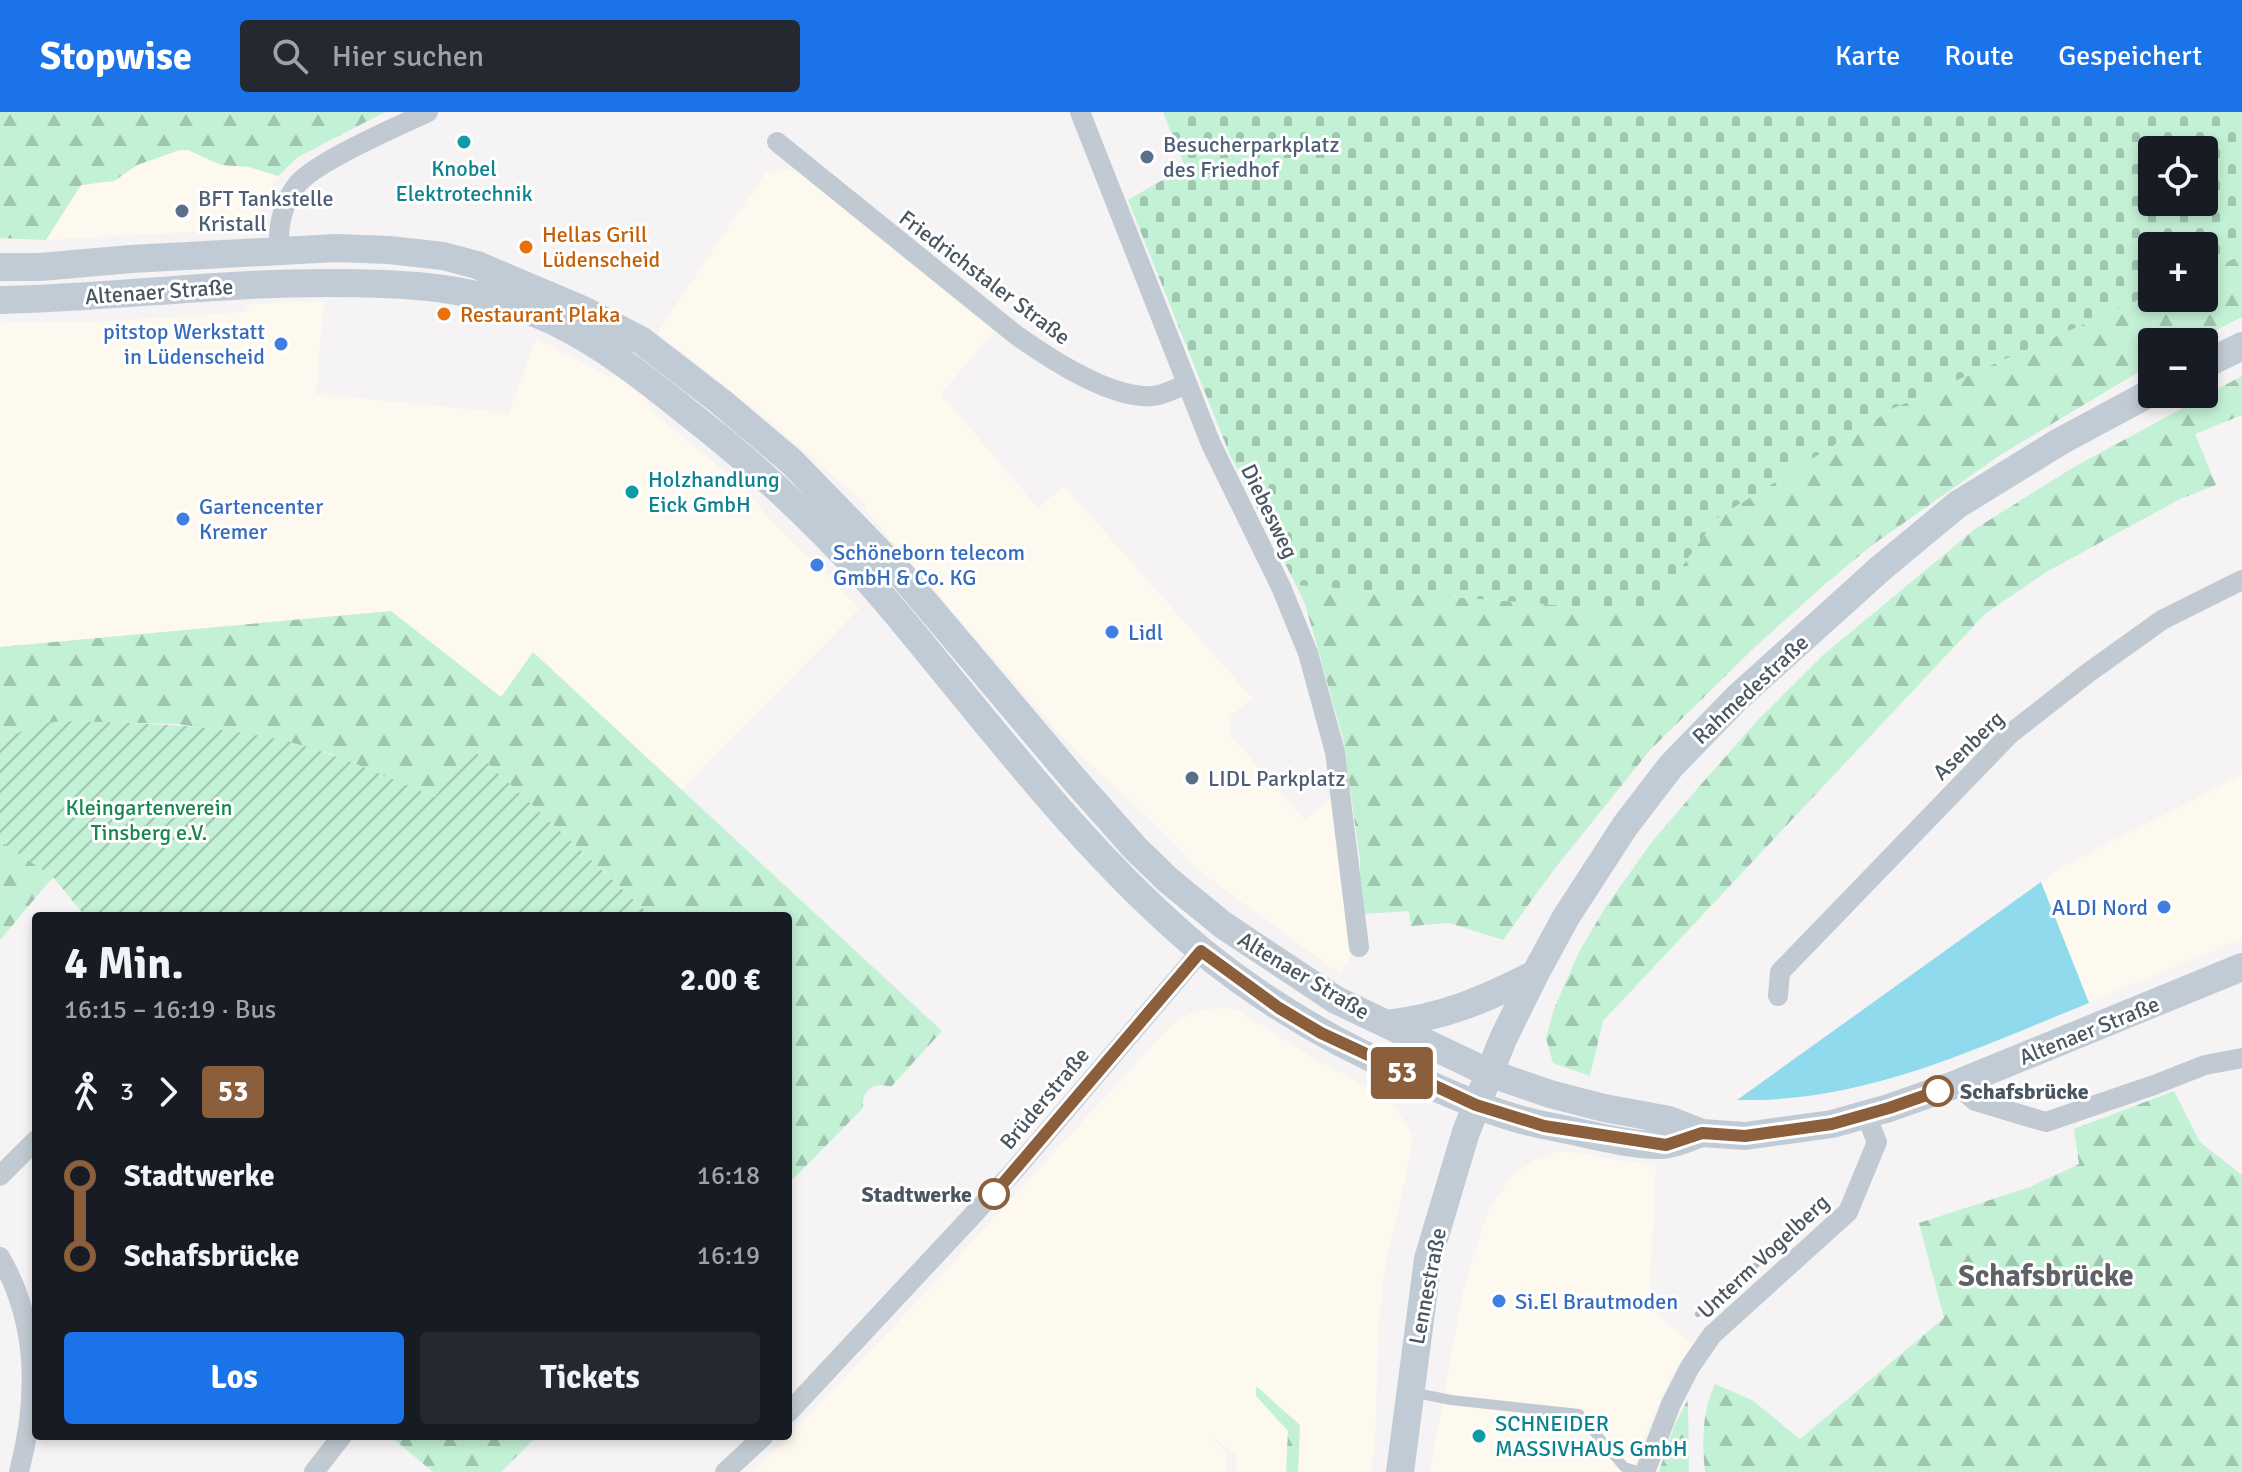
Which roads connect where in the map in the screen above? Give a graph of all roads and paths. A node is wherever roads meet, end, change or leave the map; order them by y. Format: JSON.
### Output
{"nodes":[{"id":1,"x":428,"y":112,"type":"edge"},
{"id":2,"x":1080,"y":112,"type":"edge"},
{"id":3,"x":777,"y":142,"type":"dead end"},
{"id":4,"x":279,"y":252,"type":"junction"},
{"id":5,"x":0,"y":267,"type":"edge"},
{"id":6,"x":40,"y":267,"type":"junction"},
{"id":7,"x":281,"y":283,"type":"junction"},
{"id":8,"x":37,"y":299,"type":"junction"},
{"id":9,"x":0,"y":300,"type":"edge"},
{"id":10,"x":2242,"y":346,"type":"edge"},
{"id":11,"x":2218,"y":358,"type":"edge"},
{"id":12,"x":1187,"y":384,"type":"junction"},
{"id":13,"x":2138,"y":400,"type":"edge"},
{"id":14,"x":739,"y":417,"type":"junction"},
{"id":15,"x":722,"y":440,"type":"junction"},
{"id":16,"x":792,"y":462,"type":"junction"},
{"id":17,"x":772,"y":484,"type":"junction"},
{"id":18,"x":2242,"y":580,"type":"edge"},
{"id":19,"x":914,"y":589,"type":"junction"},
{"id":20,"x":894,"y":610,"type":"junction"},
{"id":21,"x":950,"y":631,"type":"junction"},
{"id":22,"x":928,"y":652,"type":"junction"},
{"id":23,"x":1223,"y":925,"type":"junction"},
{"id":24,"x":1359,"y":947,"type":"dead end"},
{"id":25,"x":1201,"y":951,"type":"junction"},
{"id":26,"x":2242,"y":967,"type":"edge"},
{"id":27,"x":1535,"y":974,"type":"junction"},
{"id":28,"x":1778,"y":996,"type":"dead end"},
{"id":29,"x":1387,"y":1024,"type":"junction"},
{"id":30,"x":2242,"y":1058,"type":"edge"},
{"id":31,"x":1489,"y":1073,"type":"junction"},
{"id":32,"x":1962,"y":1081,"type":"junction"},
{"id":33,"x":1476,"y":1105,"type":"junction"},
{"id":34,"x":1866,"y":1115,"type":"junction"},
{"id":35,"x":1702,"y":1133,"type":"junction"},
{"id":36,"x":32,"y":1144,"type":"edge"},
{"id":37,"x":0,"y":1176,"type":"edge"},
{"id":38,"x":0,"y":1257,"type":"edge"},
{"id":39,"x":32,"y":1372,"type":"edge"},
{"id":40,"x":1409,"y":1392,"type":"junction"},
{"id":41,"x":32,"y":1402,"type":"edge"},
{"id":42,"x":792,"y":1409,"type":"edge"},
{"id":43,"x":339,"y":1440,"type":"edge"},
{"id":44,"x":760,"y":1440,"type":"edge"},
{"id":45,"x":19,"y":1472,"type":"edge"},
{"id":46,"x":314,"y":1472,"type":"edge"},
{"id":47,"x":725,"y":1472,"type":"edge"},
{"id":48,"x":1400,"y":1472,"type":"edge"},
{"id":49,"x":1643,"y":1472,"type":"edge"}],
"edges":[{"from":1,"to":4,"type":"street"},
{"from":2,"to":12,"type":"street","name":"Diebesweg"},
{"from":3,"to":12,"type":"street","name":"Friedrichstaler Straße"},
{"from":4,"to":6,"type":"main road","name":"Altenaer Straße"},
{"from":4,"to":7,"type":"main road"},
{"from":4,"to":14,"type":"main road","name":"Altenaer Straße"},
{"from":5,"to":6,"type":"main road","name":"Altenaer Straße"},
{"from":6,"to":8,"type":"main road"},
{"from":7,"to":8,"type":"main road","name":"Altenaer Straße"},
{"from":7,"to":15,"type":"main road","name":"Altenaer Straße"},
{"from":8,"to":9,"type":"main road","name":"Altenaer Straße"},
{"from":10,"to":11,"type":"main road"},
{"from":12,"to":24,"type":"street","name":"Diebesweg"},
{"from":13,"to":27,"type":"main road","name":"Rahmedestraße"},
{"from":14,"to":15,"type":"main road"},
{"from":14,"to":16,"type":"main road","name":"Altenaer Straße"},
{"from":15,"to":17,"type":"main road","name":"Altenaer Straße"},
{"from":16,"to":17,"type":"main road"},
{"from":16,"to":19,"type":"main road","name":"Altenaer Straße"},
{"from":17,"to":20,"type":"main road","name":"Altenaer Straße"},
{"from":18,"to":28,"type":"street","name":"Asenberg"},
{"from":19,"to":20,"type":"main road"},
{"from":19,"to":21,"type":"main road","name":"Altenaer Straße"},
{"from":20,"to":22,"type":"main road","name":"Altenaer Straße"},
{"from":21,"to":22,"type":"main road"},
{"from":21,"to":23,"type":"main road","name":"Altenaer Straße"},
{"from":22,"to":25,"type":"main road","name":"Altenaer Straße"},
{"from":23,"to":25,"type":"main road","name":"Altenaer Straße"},
{"from":23,"to":29,"type":"main road","name":"Altenaer Straße"},
{"from":25,"to":33,"type":"main road","name":"Altenaer Straße"},
{"from":25,"to":42,"type":"street","name":"Brüderstraße"},
{"from":26,"to":32,"type":"main road","name":"Altenaer Straße"},
{"from":27,"to":29,"type":"main road"},
{"from":27,"to":31,"type":"main road","name":"Rahmedestraße"},
{"from":29,"to":31,"type":"main road","name":"Altenaer Straße"},
{"from":30,"to":32,"type":"street"},
{"from":31,"to":33,"type":"main road","name":"Rahmedestraße"},
{"from":31,"to":35,"type":"main road","name":"Altenaer Straße"},
{"from":32,"to":34,"type":"main road","name":"Altenaer Straße"},
{"from":33,"to":35,"type":"main road","name":"Altenaer Straße"},
{"from":33,"to":40,"type":"main road","name":"Lennestraße"},
{"from":34,"to":35,"type":"main road","name":"Altenaer Straße"},
{"from":34,"to":49,"type":"street","name":"Unterm Vogelberg"},
{"from":36,"to":37,"type":"street"},
{"from":38,"to":39,"type":"street"},
{"from":40,"to":48,"type":"main road","name":"Lennestraße"},
{"from":40,"to":49,"type":"lane"},
{"from":41,"to":45,"type":"street"},
{"from":43,"to":46,"type":"street"},
{"from":44,"to":47,"type":"street"}]}
